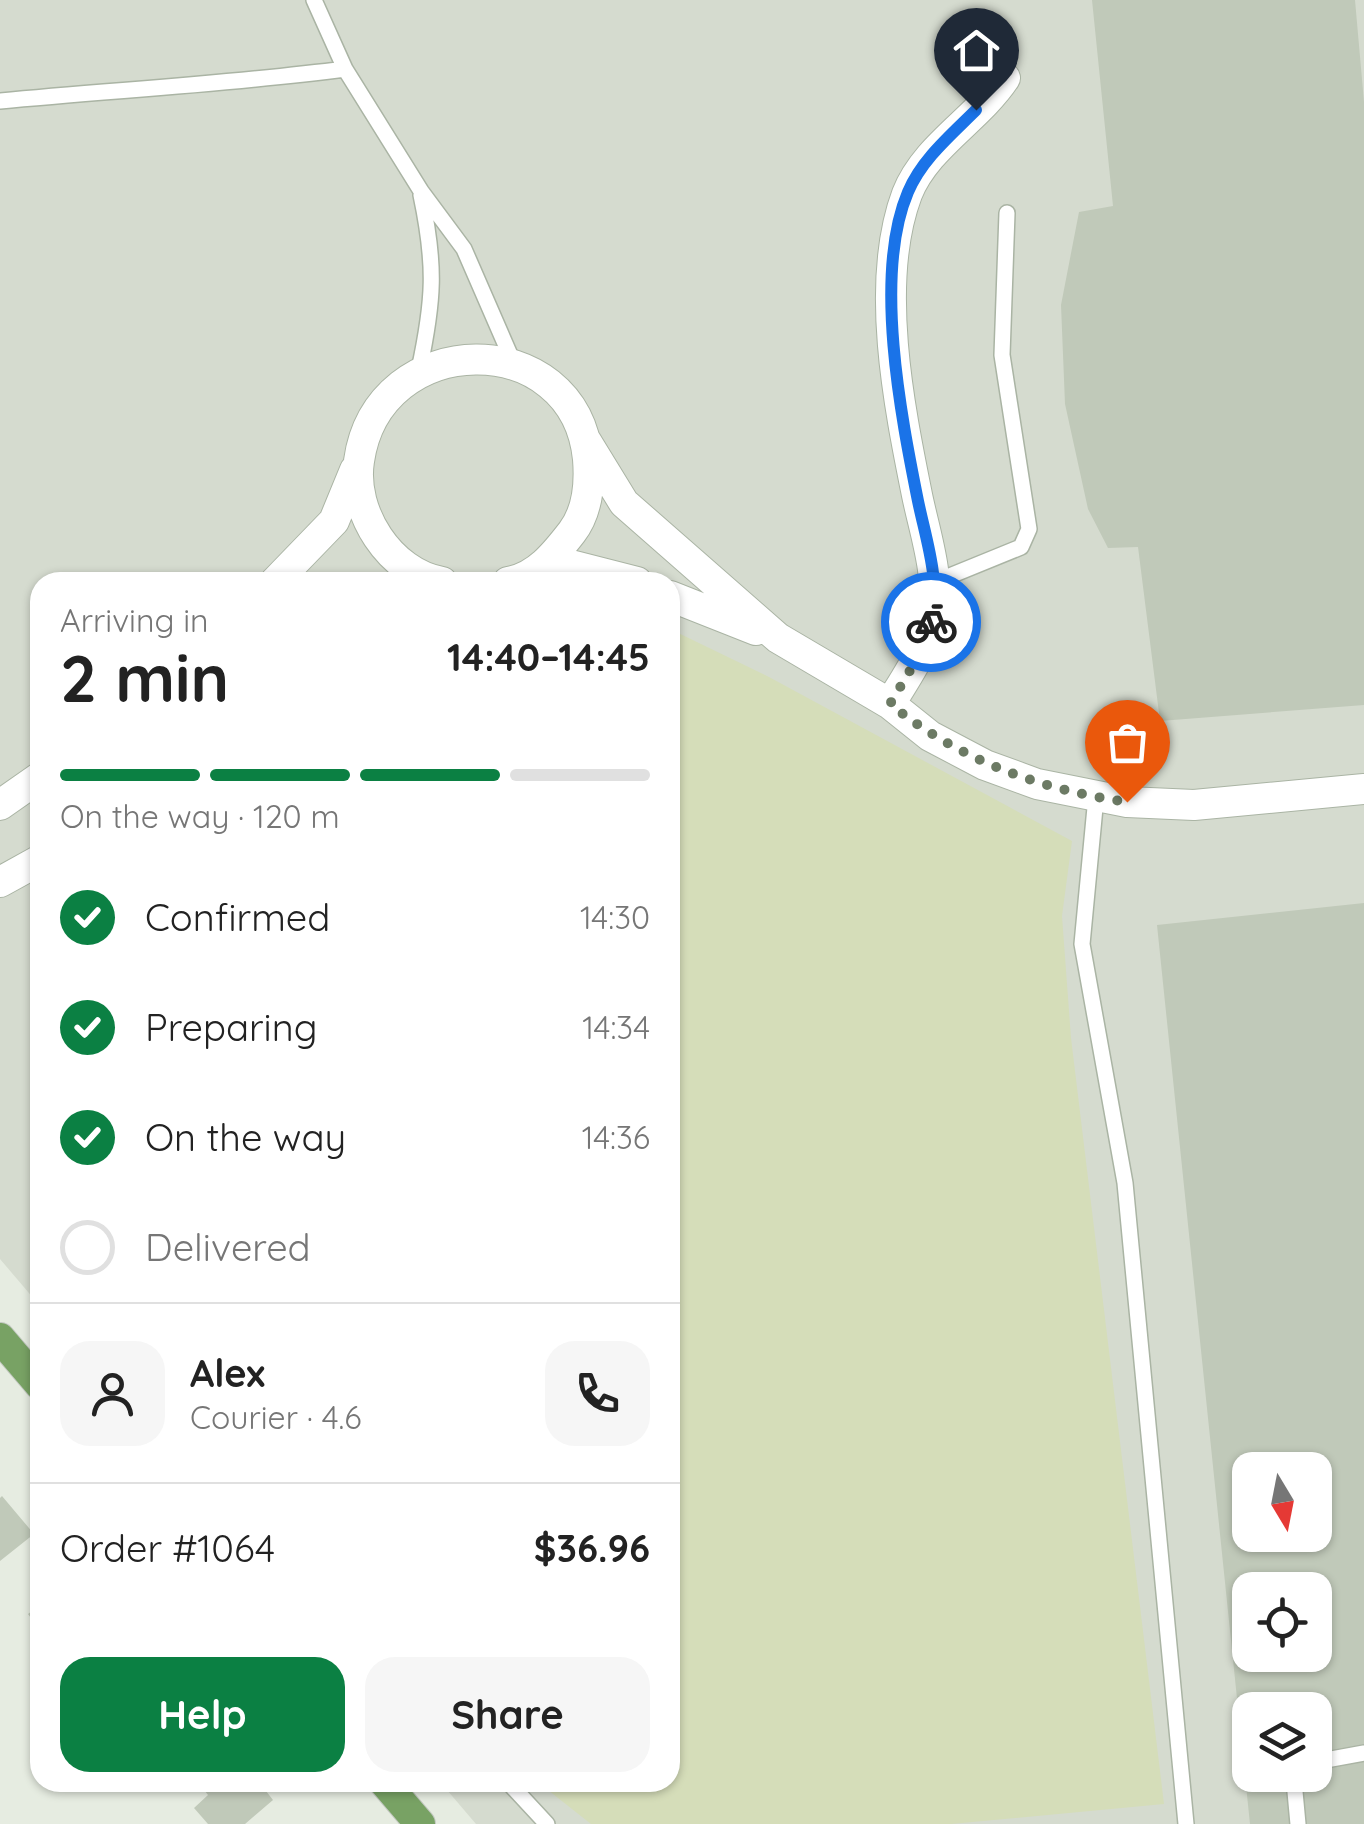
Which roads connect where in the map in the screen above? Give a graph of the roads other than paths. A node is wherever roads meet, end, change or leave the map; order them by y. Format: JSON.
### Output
{"nodes":[{"id":1,"x":314,"y":0,"type":"edge"},
{"id":2,"x":345,"y":69,"type":"junction"},
{"id":3,"x":1004,"y":78,"type":"dead end"},
{"id":4,"x":0,"y":101,"type":"edge"},
{"id":5,"x":421,"y":191,"type":"junction"},
{"id":6,"x":1007,"y":213,"type":"dead end"},
{"id":7,"x":514,"y":364,"type":"junction"},
{"id":8,"x":420,"y":370,"type":"junction"},
{"id":9,"x":586,"y":441,"type":"junction"},
{"id":10,"x":358,"y":463,"type":"junction"},
{"id":11,"x":551,"y":560,"type":"junction"},
{"id":12,"x":285,"y":572,"type":"edge"},
{"id":13,"x":415,"y":572,"type":"edge"},
{"id":14,"x":528,"y":572,"type":"edge"},
{"id":15,"x":598,"y":572,"type":"edge"},
{"id":16,"x":935,"y":582,"type":"junction"},
{"id":17,"x":680,"y":600,"type":"edge"},
{"id":18,"x":778,"y":638,"type":"junction"},
{"id":19,"x":890,"y":704,"type":"junction"},
{"id":20,"x":30,"y":784,"type":"edge"},
{"id":21,"x":1364,"y":789,"type":"edge"},
{"id":22,"x":1096,"y":797,"type":"junction"},
{"id":23,"x":0,"y":806,"type":"edge"},
{"id":24,"x":30,"y":866,"type":"edge"},
{"id":25,"x":0,"y":882,"type":"edge"},
{"id":26,"x":0,"y":1338,"type":"edge"},
{"id":27,"x":30,"y":1373,"type":"edge"},
{"id":28,"x":1364,"y":1753,"type":"edge"},
{"id":29,"x":1332,"y":1759,"type":"edge"},
{"id":30,"x":393,"y":1792,"type":"edge"},
{"id":31,"x":517,"y":1792,"type":"edge"},
{"id":32,"x":1295,"y":1792,"type":"edge"},
{"id":33,"x":420,"y":1824,"type":"edge"},
{"id":34,"x":547,"y":1824,"type":"edge"},
{"id":35,"x":1186,"y":1824,"type":"edge"},
{"id":36,"x":1298,"y":1824,"type":"edge"}],
"edges":[{"from":1,"to":2,"type":"lane"},
{"from":2,"to":4,"type":"lane"},
{"from":2,"to":5,"type":"lane"},
{"from":3,"to":16,"type":"street"},
{"from":5,"to":7,"type":"lane"},
{"from":5,"to":8,"type":"lane"},
{"from":6,"to":16,"type":"lane"},
{"from":7,"to":8,"type":"street"},
{"from":7,"to":9,"type":"street"},
{"from":8,"to":10,"type":"street"},
{"from":9,"to":11,"type":"street"},
{"from":9,"to":18,"type":"street"},
{"from":10,"to":12,"type":"street"},
{"from":10,"to":13,"type":"street"},
{"from":11,"to":14,"type":"street"},
{"from":11,"to":15,"type":"street"},
{"from":16,"to":19,"type":"street"},
{"from":17,"to":18,"type":"street"},
{"from":18,"to":19,"type":"street"},
{"from":19,"to":22,"type":"street"},
{"from":20,"to":23,"type":"street"},
{"from":21,"to":22,"type":"street"},
{"from":22,"to":35,"type":"lane"},
{"from":24,"to":25,"type":"street"},
{"from":26,"to":27,"type":"main road"},
{"from":28,"to":29,"type":"lane"},
{"from":30,"to":33,"type":"main road"},
{"from":31,"to":34,"type":"lane"},
{"from":32,"to":36,"type":"lane"}]}
